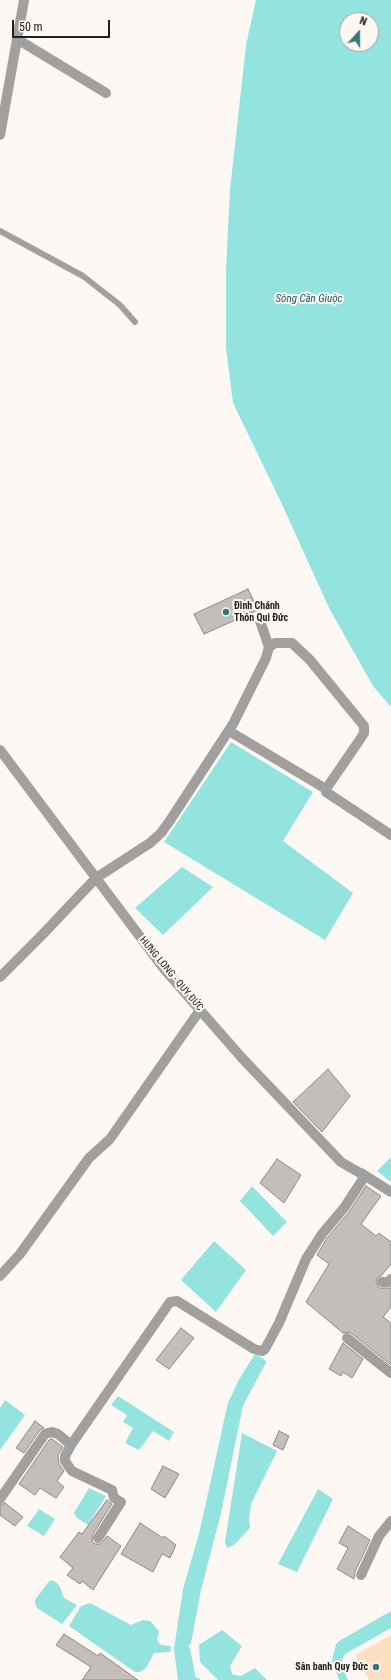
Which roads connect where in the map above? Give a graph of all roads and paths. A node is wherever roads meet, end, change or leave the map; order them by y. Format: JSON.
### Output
{"nodes":[{"id":1,"x":24,"y":0,"type":"edge"},
{"id":2,"x":17,"y":39,"type":"junction"},
{"id":3,"x":106,"y":93,"type":"dead end"},
{"id":4,"x":0,"y":135,"type":"edge"},
{"id":5,"x":0,"y":231,"type":"edge"},
{"id":6,"x":135,"y":322,"type":"dead end"},
{"id":7,"x":259,"y":618,"type":"dead end"},
{"id":8,"x":269,"y":647,"type":"junction"},
{"id":9,"x":229,"y":731,"type":"junction"},
{"id":10,"x":0,"y":750,"type":"edge"},
{"id":11,"x":326,"y":789,"type":"junction"},
{"id":12,"x":391,"y":835,"type":"edge"},
{"id":13,"x":96,"y":878,"type":"junction"},
{"id":14,"x":0,"y":977,"type":"edge"},
{"id":15,"x":200,"y":1010,"type":"junction"},
{"id":16,"x":355,"y":1170,"type":"dead end"},
{"id":17,"x":365,"y":1176,"type":"junction"},
{"id":18,"x":387,"y":1189,"type":"edge"},
{"id":19,"x":0,"y":1276,"type":"edge"},
{"id":20,"x":347,"y":1338,"type":"dead end"},
{"id":21,"x":391,"y":1373,"type":"edge"},
{"id":22,"x":70,"y":1445,"type":"junction"},
{"id":23,"x":0,"y":1499,"type":"edge"},
{"id":24,"x":391,"y":1521,"type":"edge"},
{"id":25,"x":98,"y":1538,"type":"dead end"},
{"id":26,"x":361,"y":1575,"type":"dead end"}],
"edges":[{"from":1,"to":2,"type":"street"},
{"from":2,"to":3,"type":"street"},
{"from":2,"to":4,"type":"street"},
{"from":5,"to":6,"type":"lane"},
{"from":7,"to":8,"type":"street"},
{"from":8,"to":9,"type":"street"},
{"from":8,"to":11,"type":"street"},
{"from":9,"to":11,"type":"street"},
{"from":9,"to":13,"type":"street"},
{"from":10,"to":13,"type":"street","name":"HƯNG LONG - QUY ĐỨC"},
{"from":11,"to":12,"type":"street"},
{"from":13,"to":14,"type":"street"},
{"from":13,"to":15,"type":"street","name":"HƯNG LONG - QUY ĐỨC"},
{"from":15,"to":17,"type":"street","name":"HƯNG LONG - QUY ĐỨC"},
{"from":15,"to":19,"type":"street"},
{"from":16,"to":17,"type":"street","name":"HƯNG LONG - QUY ĐỨC"},
{"from":17,"to":18,"type":"street","name":"HƯNG LONG - QUY ĐỨC"},
{"from":17,"to":22,"type":"street"},
{"from":20,"to":21,"type":"street"},
{"from":22,"to":23,"type":"street"},
{"from":22,"to":25,"type":"street"},
{"from":24,"to":26,"type":"street"}]}
